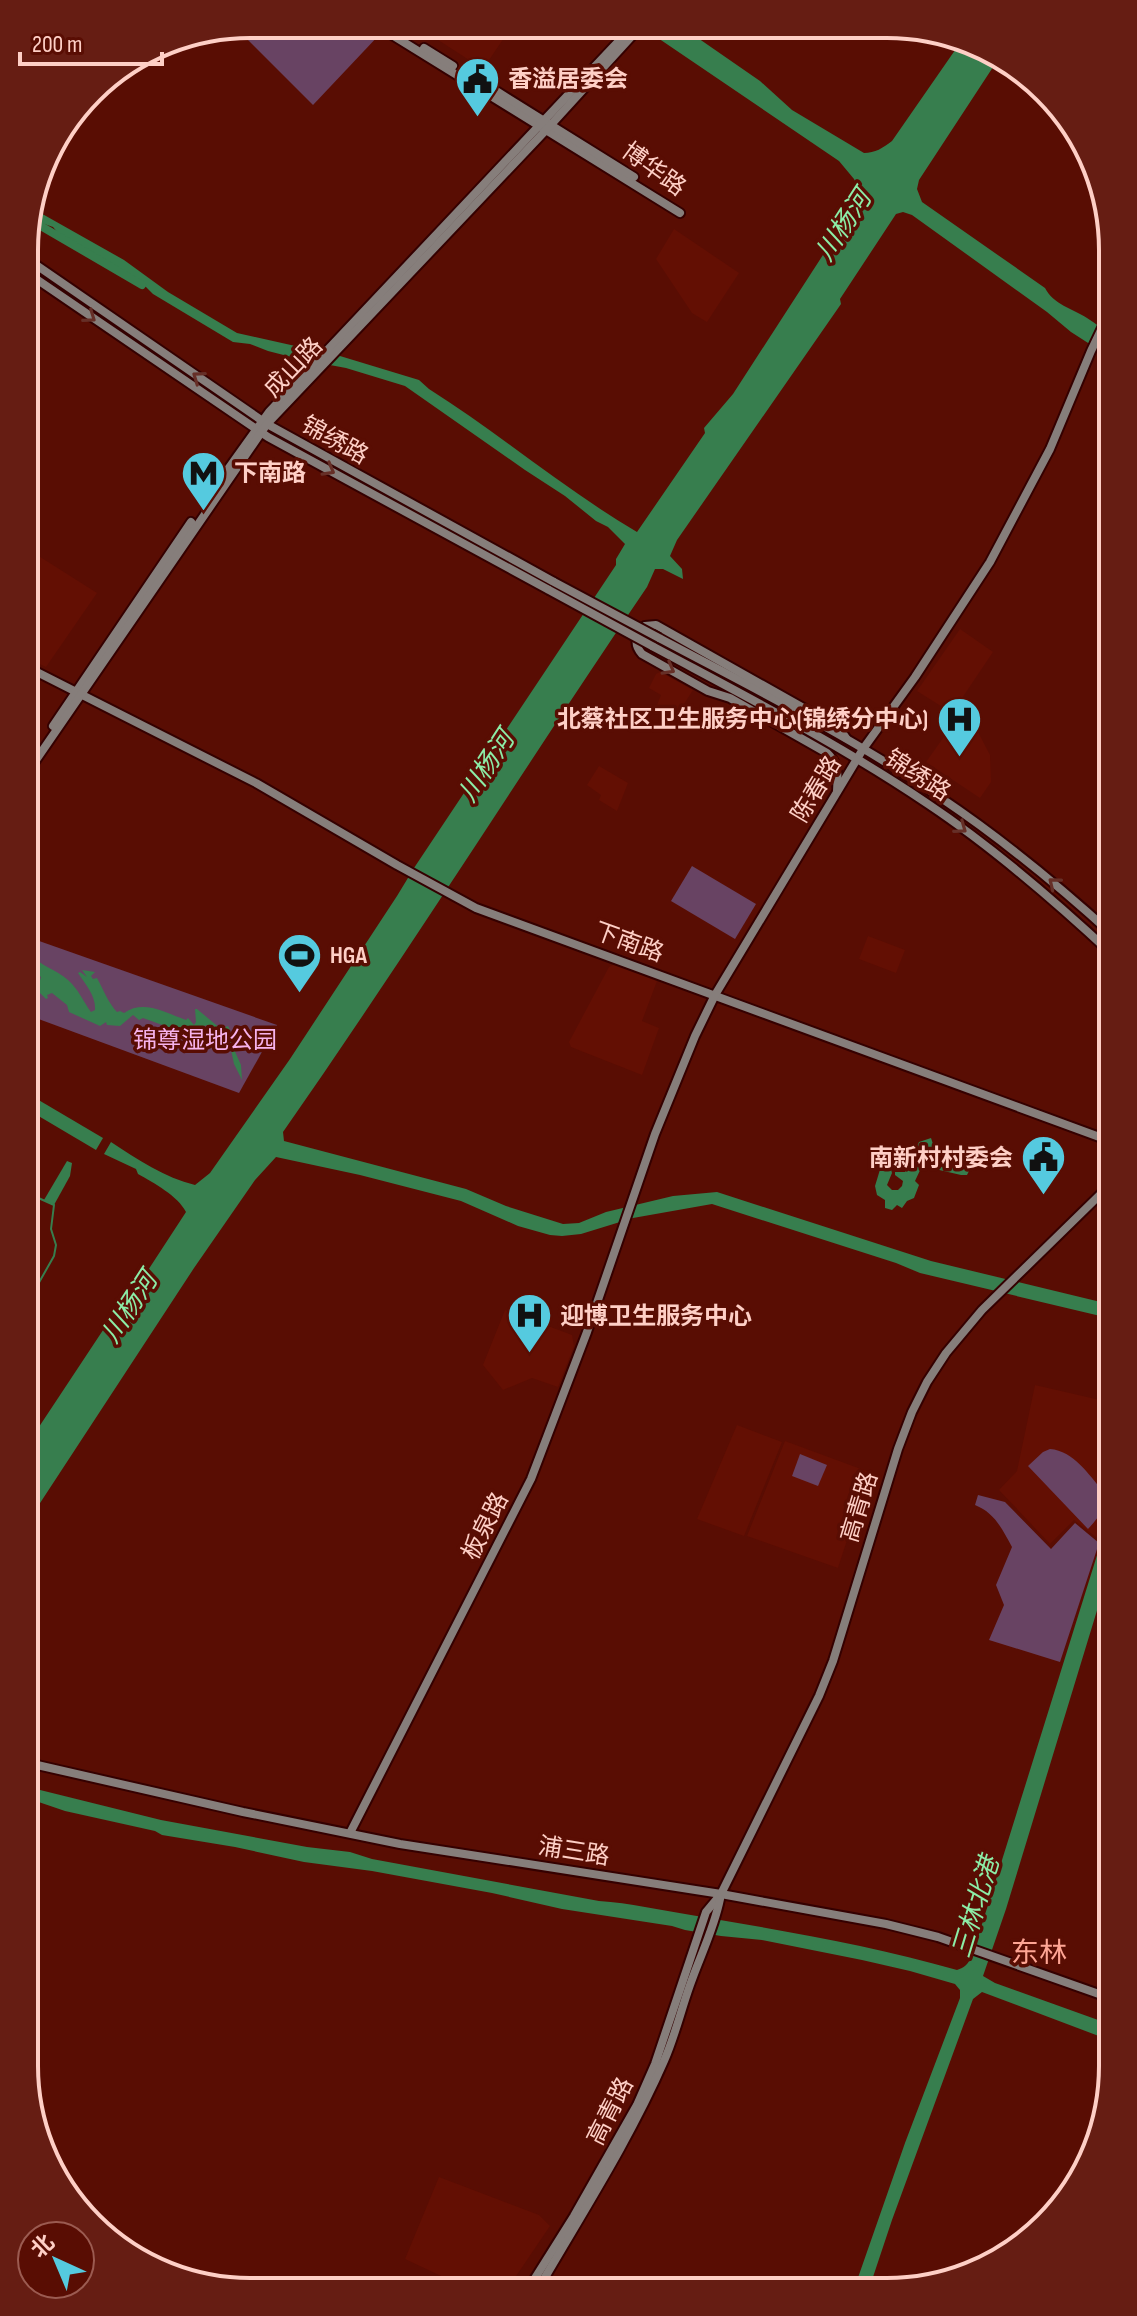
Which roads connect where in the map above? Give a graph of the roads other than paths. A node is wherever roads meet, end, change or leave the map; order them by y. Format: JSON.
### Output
{"nodes":[{"id":1,"x":398,"y":38,"type":"edge"},
{"id":2,"x":407,"y":38,"type":"edge"},
{"id":3,"x":627,"y":38,"type":"edge"},
{"id":4,"x":546,"y":125,"type":"junction"},
{"id":5,"x":38,"y":267,"type":"edge"},
{"id":6,"x":38,"y":280,"type":"edge"},
{"id":7,"x":1099,"y":334,"type":"edge"},
{"id":8,"x":261,"y":426,"type":"junction"},
{"id":9,"x":552,"y":586,"type":"junction"},
{"id":10,"x":38,"y":673,"type":"edge"},
{"id":11,"x":78,"y":693,"type":"junction"},
{"id":12,"x":849,"y":741,"type":"junction"},
{"id":13,"x":38,"y":748,"type":"edge"},
{"id":14,"x":863,"y":749,"type":"junction"},
{"id":15,"x":38,"y":756,"type":"edge"},
{"id":16,"x":857,"y":759,"type":"junction"},
{"id":17,"x":837,"y":792,"type":"junction"},
{"id":18,"x":1099,"y":922,"type":"edge"},
{"id":19,"x":1099,"y":942,"type":"edge"},
{"id":20,"x":715,"y":995,"type":"junction"},
{"id":21,"x":1099,"y":1137,"type":"edge"},
{"id":22,"x":1099,"y":1196,"type":"edge"},
{"id":23,"x":624,"y":1223,"type":"joint"},
{"id":24,"x":38,"y":1765,"type":"edge"},
{"id":25,"x":350,"y":1833,"type":"junction"},
{"id":26,"x":721,"y":1894,"type":"junction"},
{"id":27,"x":1099,"y":1994,"type":"edge"},
{"id":28,"x":535,"y":2278,"type":"edge"},
{"id":29,"x":545,"y":2278,"type":"edge"}],
"edges":[{"from":1,"to":4,"type":"main road","name":"博华路"},
{"from":2,"to":4,"type":"main road","name":"博华路"},
{"from":3,"to":4,"type":"main road","name":"成山路"},
{"from":4,"to":4,"type":"main road","name":"博华路"},
{"from":4,"to":8,"type":"main road","name":"成山路"},
{"from":8,"to":5,"type":"main road","name":"锦绣路","one_way":true},
{"from":6,"to":8,"type":"main road","name":"锦绣路","one_way":true},
{"from":7,"to":14,"type":"main road","name":"陈春路"},
{"from":8,"to":9,"type":"main road","name":"锦绣路"},
{"from":8,"to":11,"type":"main road","name":"成山路"},
{"from":9,"to":12,"type":"main road","name":"锦绣路","bridge":true},
{"from":9,"to":16,"type":"main road","name":"锦绣路","bridge":true},
{"from":10,"to":11,"type":"main road","name":"下南路"},
{"from":11,"to":13,"type":"main road","name":"成山路"},
{"from":11,"to":15,"type":"main road","name":"成山路"},
{"from":11,"to":20,"type":"main road","name":"下南路"},
{"from":12,"to":14,"type":"main road","name":"锦绣路"},
{"from":12,"to":17,"type":"main road","name":"锦绣路","one_way":true},
{"from":14,"to":16,"type":"main road","name":"陈春路"},
{"from":18,"to":14,"type":"main road","name":"锦绣路","one_way":true},
{"from":16,"to":17,"type":"main road","name":"陈春路"},
{"from":16,"to":19,"type":"main road","name":"锦绣路","one_way":true},
{"from":17,"to":20,"type":"main road","name":"陈春路"},
{"from":20,"to":21,"type":"main road","name":"下南路"},
{"from":20,"to":23,"type":"main road","name":"陈春路"},
{"from":22,"to":26,"type":"main road","name":"高青路"},
{"from":23,"to":25,"type":"main road","name":"板泉路"},
{"from":24,"to":25,"type":"main road","name":"浦三路"},
{"from":25,"to":26,"type":"main road","name":"浦三路"},
{"from":26,"to":27,"type":"main road","name":"浦三路"},
{"from":26,"to":28,"type":"main road","name":"高青路"},
{"from":26,"to":29,"type":"main road","name":"高青路"}]}
